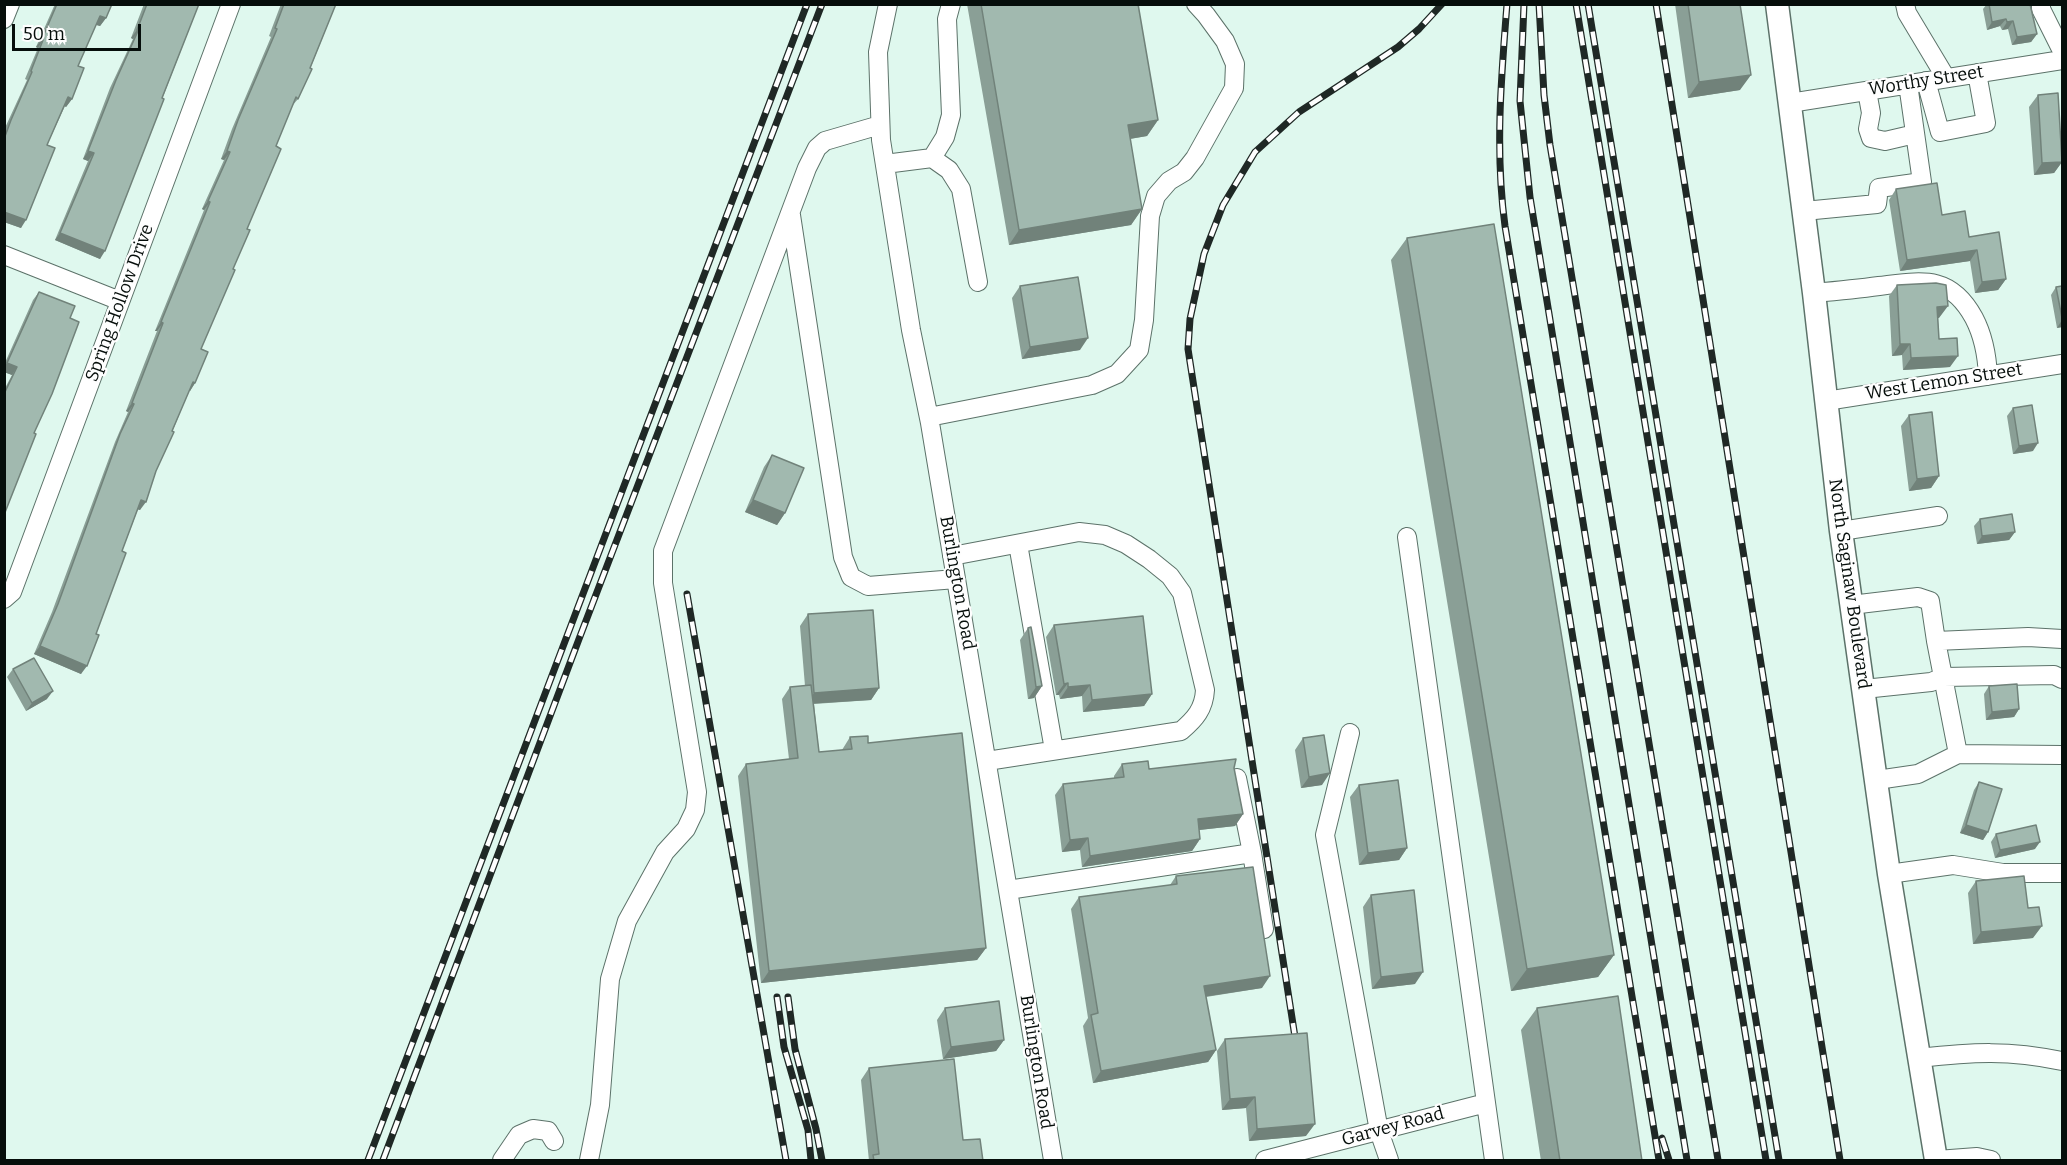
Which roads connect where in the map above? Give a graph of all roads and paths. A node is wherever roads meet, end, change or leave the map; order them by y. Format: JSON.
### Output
{"nodes":[{"id":1,"x":10,"y":4,"type":"edge"},
{"id":2,"x":231,"y":4,"type":"edge"},
{"id":3,"x":888,"y":4,"type":"edge"},
{"id":4,"x":951,"y":4,"type":"edge"},
{"id":5,"x":1196,"y":4,"type":"edge"},
{"id":6,"x":1777,"y":4,"type":"edge"},
{"id":7,"x":1905,"y":4,"type":"edge"},
{"id":8,"x":2041,"y":4,"type":"edge"},
{"id":9,"x":4,"y":19,"type":"edge"},
{"id":10,"x":2062,"y":51,"type":"edge"},
{"id":11,"x":2062,"y":60,"type":"edge"},
{"id":12,"x":1977,"y":73,"type":"junction"},
{"id":13,"x":1946,"y":78,"type":"junction"},
{"id":14,"x":1917,"y":83,"type":"junction"},
{"id":15,"x":1867,"y":91,"type":"junction"},
{"id":16,"x":1790,"y":103,"type":"junction"},
{"id":17,"x":880,"y":125,"type":"junction"},
{"id":18,"x":1915,"y":135,"type":"junction"},
{"id":19,"x":932,"y":158,"type":"junction"},
{"id":20,"x":885,"y":164,"type":"junction"},
{"id":21,"x":1804,"y":211,"type":"junction"},
{"id":22,"x":791,"y":212,"type":"junction"},
{"id":23,"x":4,"y":255,"type":"edge"},
{"id":24,"x":978,"y":282,"type":"dead end"},
{"id":25,"x":1814,"y":293,"type":"junction"},
{"id":26,"x":120,"y":301,"type":"junction"},
{"id":27,"x":2062,"y":364,"type":"edge"},
{"id":28,"x":1988,"y":375,"type":"junction"},
{"id":29,"x":1826,"y":401,"type":"junction"},
{"id":30,"x":928,"y":417,"type":"junction"},
{"id":31,"x":1938,"y":516,"type":"dead end"},
{"id":32,"x":1841,"y":531,"type":"junction"},
{"id":33,"x":1407,"y":537,"type":"dead end"},
{"id":34,"x":1018,"y":544,"type":"junction"},
{"id":35,"x":952,"y":556,"type":"junction"},
{"id":36,"x":956,"y":579,"type":"junction"},
{"id":37,"x":4,"y":599,"type":"edge"},
{"id":38,"x":1851,"y":605,"type":"junction"},
{"id":39,"x":2062,"y":639,"type":"edge"},
{"id":40,"x":1936,"y":641,"type":"junction"},
{"id":41,"x":1944,"y":677,"type":"junction"},
{"id":42,"x":2062,"y":679,"type":"edge"},
{"id":43,"x":1864,"y":689,"type":"junction"},
{"id":44,"x":1350,"y":733,"type":"dead end"},
{"id":45,"x":1054,"y":750,"type":"junction"},
{"id":46,"x":1958,"y":754,"type":"junction"},
{"id":47,"x":2062,"y":755,"type":"edge"},
{"id":48,"x":987,"y":761,"type":"junction"},
{"id":49,"x":1237,"y":778,"type":"edge"},
{"id":50,"x":1877,"y":780,"type":"junction"},
{"id":51,"x":1252,"y":853,"type":"junction"},
{"id":52,"x":2062,"y":873,"type":"edge"},
{"id":53,"x":1889,"y":874,"type":"junction"},
{"id":54,"x":1008,"y":890,"type":"junction"},
{"id":55,"x":1264,"y":929,"type":"edge"},
{"id":56,"x":1920,"y":1058,"type":"junction"},
{"id":57,"x":2062,"y":1061,"type":"edge"},
{"id":58,"x":1486,"y":1103,"type":"junction"},
{"id":59,"x":1379,"y":1131,"type":"junction"},
{"id":60,"x":554,"y":1141,"type":"dead end"},
{"id":61,"x":502,"y":1161,"type":"edge"},
{"id":62,"x":590,"y":1161,"type":"edge"},
{"id":63,"x":1053,"y":1161,"type":"edge"},
{"id":64,"x":1265,"y":1161,"type":"edge"},
{"id":65,"x":1389,"y":1161,"type":"edge"},
{"id":66,"x":1494,"y":1161,"type":"edge"},
{"id":67,"x":1936,"y":1161,"type":"edge"},
{"id":68,"x":1991,"y":1161,"type":"edge"}],
"edges":[{"from":1,"to":9,"type":"street"},
{"from":2,"to":26,"type":"street","name":"Spring Hollow Drive"},
{"from":3,"to":17,"type":"street","name":"Burlington Road"},
{"from":4,"to":19,"type":"street"},
{"from":5,"to":30,"type":"street"},
{"from":6,"to":16,"type":"main road","name":"North Saginaw Boulevard"},
{"from":7,"to":13,"type":"street"},
{"from":8,"to":10,"type":"street"},
{"from":11,"to":12,"type":"street","name":"Worthy Street"},
{"from":12,"to":13,"type":"street","name":"Worthy Street"},
{"from":12,"to":14,"type":"street"},
{"from":13,"to":14,"type":"street","name":"Worthy Street"},
{"from":14,"to":15,"type":"street","name":"Worthy Street"},
{"from":14,"to":18,"type":"street"},
{"from":15,"to":16,"type":"street","name":"Worthy Street"},
{"from":15,"to":18,"type":"street"},
{"from":16,"to":21,"type":"main road","name":"North Saginaw Boulevard"},
{"from":17,"to":20,"type":"street","name":"Burlington Road"},
{"from":17,"to":22,"type":"street"},
{"from":18,"to":21,"type":"street"},
{"from":19,"to":20,"type":"street"},
{"from":19,"to":24,"type":"street"},
{"from":20,"to":30,"type":"street","name":"Burlington Road"},
{"from":21,"to":25,"type":"main road","name":"North Saginaw Boulevard"},
{"from":22,"to":36,"type":"street"},
{"from":22,"to":62,"type":"street"},
{"from":23,"to":26,"type":"street"},
{"from":25,"to":28,"type":"street"},
{"from":25,"to":29,"type":"main road","name":"North Saginaw Boulevard"},
{"from":26,"to":37,"type":"street","name":"Spring Hollow Drive"},
{"from":27,"to":28,"type":"street","name":"West Lemon Street"},
{"from":28,"to":29,"type":"street","name":"West Lemon Street"},
{"from":29,"to":32,"type":"main road","name":"North Saginaw Boulevard"},
{"from":30,"to":35,"type":"street","name":"Burlington Road"},
{"from":31,"to":32,"type":"street"},
{"from":32,"to":38,"type":"main road","name":"North Saginaw Boulevard"},
{"from":33,"to":58,"type":"street"},
{"from":34,"to":35,"type":"street"},
{"from":34,"to":45,"type":"street"},
{"from":34,"to":45,"type":"street"},
{"from":35,"to":36,"type":"street","name":"Burlington Road"},
{"from":36,"to":48,"type":"street","name":"Burlington Road"},
{"from":38,"to":40,"type":"street"},
{"from":38,"to":43,"type":"main road","name":"North Saginaw Boulevard"},
{"from":39,"to":40,"type":"street"},
{"from":40,"to":41,"type":"street"},
{"from":41,"to":42,"type":"street"},
{"from":41,"to":43,"type":"street"},
{"from":41,"to":46,"type":"street"},
{"from":43,"to":50,"type":"main road","name":"North Saginaw Boulevard"},
{"from":44,"to":59,"type":"street"},
{"from":45,"to":48,"type":"street"},
{"from":46,"to":47,"type":"street"},
{"from":46,"to":50,"type":"street"},
{"from":48,"to":54,"type":"street","name":"Burlington Road"},
{"from":49,"to":51,"type":"street"},
{"from":50,"to":53,"type":"main road","name":"North Saginaw Boulevard"},
{"from":51,"to":54,"type":"street"},
{"from":51,"to":55,"type":"street"},
{"from":52,"to":53,"type":"street"},
{"from":53,"to":56,"type":"main road","name":"North Saginaw Boulevard"},
{"from":54,"to":63,"type":"street","name":"Burlington Road"},
{"from":56,"to":57,"type":"street"},
{"from":56,"to":67,"type":"main road","name":"North Saginaw Boulevard"},
{"from":58,"to":59,"type":"street","name":"Garvey Road"},
{"from":58,"to":66,"type":"street"},
{"from":59,"to":64,"type":"street","name":"Garvey Road"},
{"from":59,"to":65,"type":"street"},
{"from":60,"to":61,"type":"street"},
{"from":67,"to":68,"type":"street"}]}
